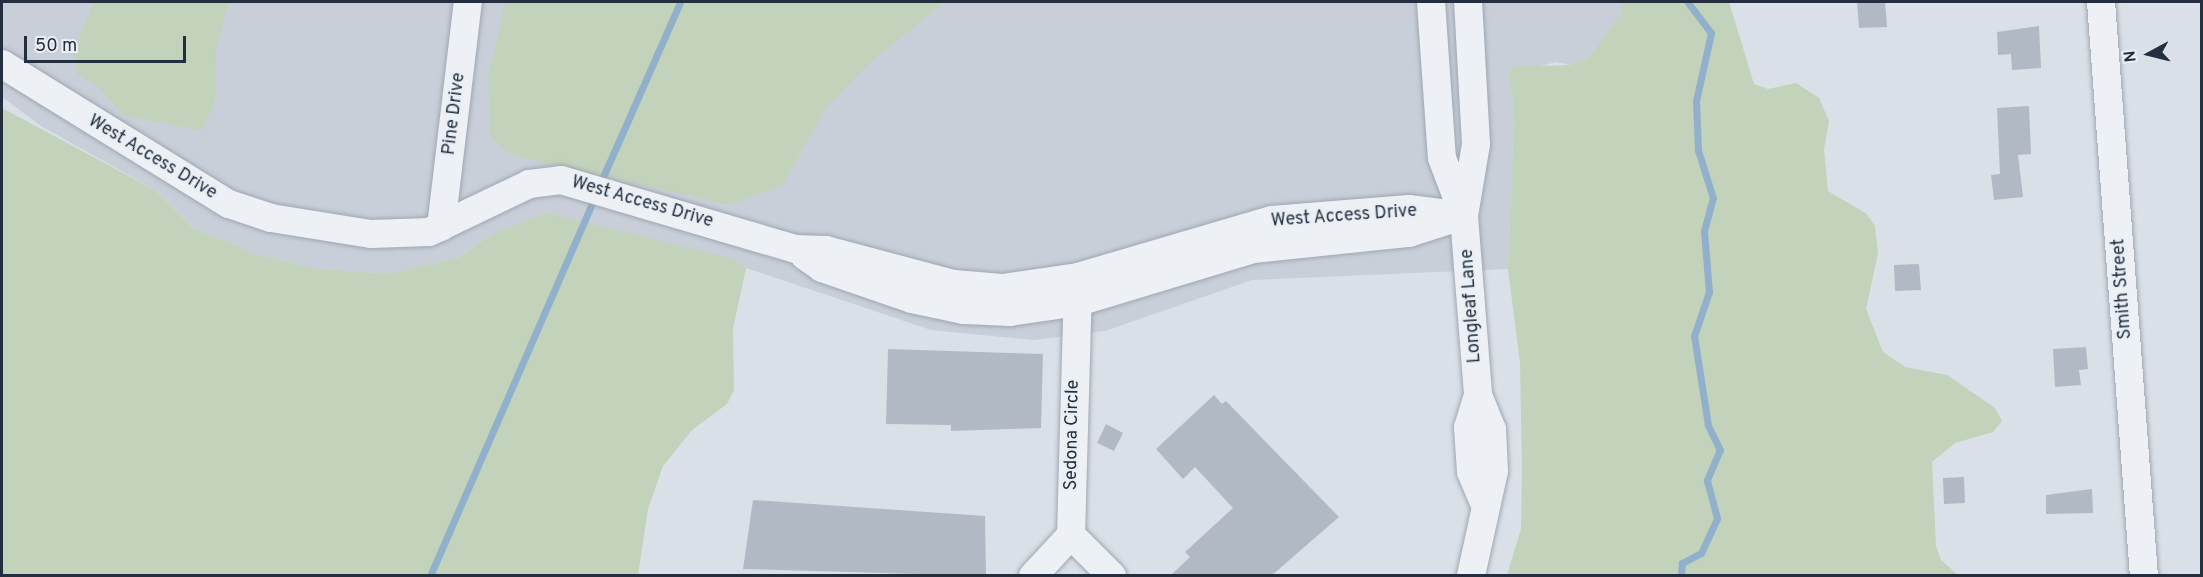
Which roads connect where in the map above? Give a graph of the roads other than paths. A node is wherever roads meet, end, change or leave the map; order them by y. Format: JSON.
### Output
{"nodes":[{"id":1,"x":468,"y":2,"type":"edge"},
{"id":2,"x":2102,"y":2,"type":"edge"},
{"id":3,"x":1469,"y":12,"type":"edge"},
{"id":4,"x":1432,"y":13,"type":"edge"},
{"id":5,"x":2,"y":64,"type":"edge"},
{"id":6,"x":1464,"y":216,"type":"junction"},
{"id":7,"x":441,"y":227,"type":"junction"},
{"id":8,"x":1078,"y":289,"type":"junction"},
{"id":9,"x":1071,"y":535,"type":"junction"},
{"id":10,"x":1033,"y":576,"type":"edge"},
{"id":11,"x":1112,"y":576,"type":"edge"},
{"id":12,"x":1471,"y":576,"type":"edge"},
{"id":13,"x":2144,"y":576,"type":"edge"}],
"edges":[{"from":1,"to":7,"type":"street","name":"Pine Drive"},
{"from":2,"to":13,"type":"street","name":"Smith Street"},
{"from":3,"to":4,"type":"street"},
{"from":3,"to":6,"type":"street"},
{"from":4,"to":6,"type":"street"},
{"from":5,"to":7,"type":"street","name":"West Access Drive"},
{"from":6,"to":8,"type":"street","name":"West Access Drive"},
{"from":6,"to":12,"type":"street","name":"Longleaf Lane"},
{"from":7,"to":8,"type":"street","name":"West Access Drive"},
{"from":8,"to":9,"type":"street","name":"Sedona Circle"},
{"from":9,"to":10,"type":"street"},
{"from":9,"to":11,"type":"street"}]}
